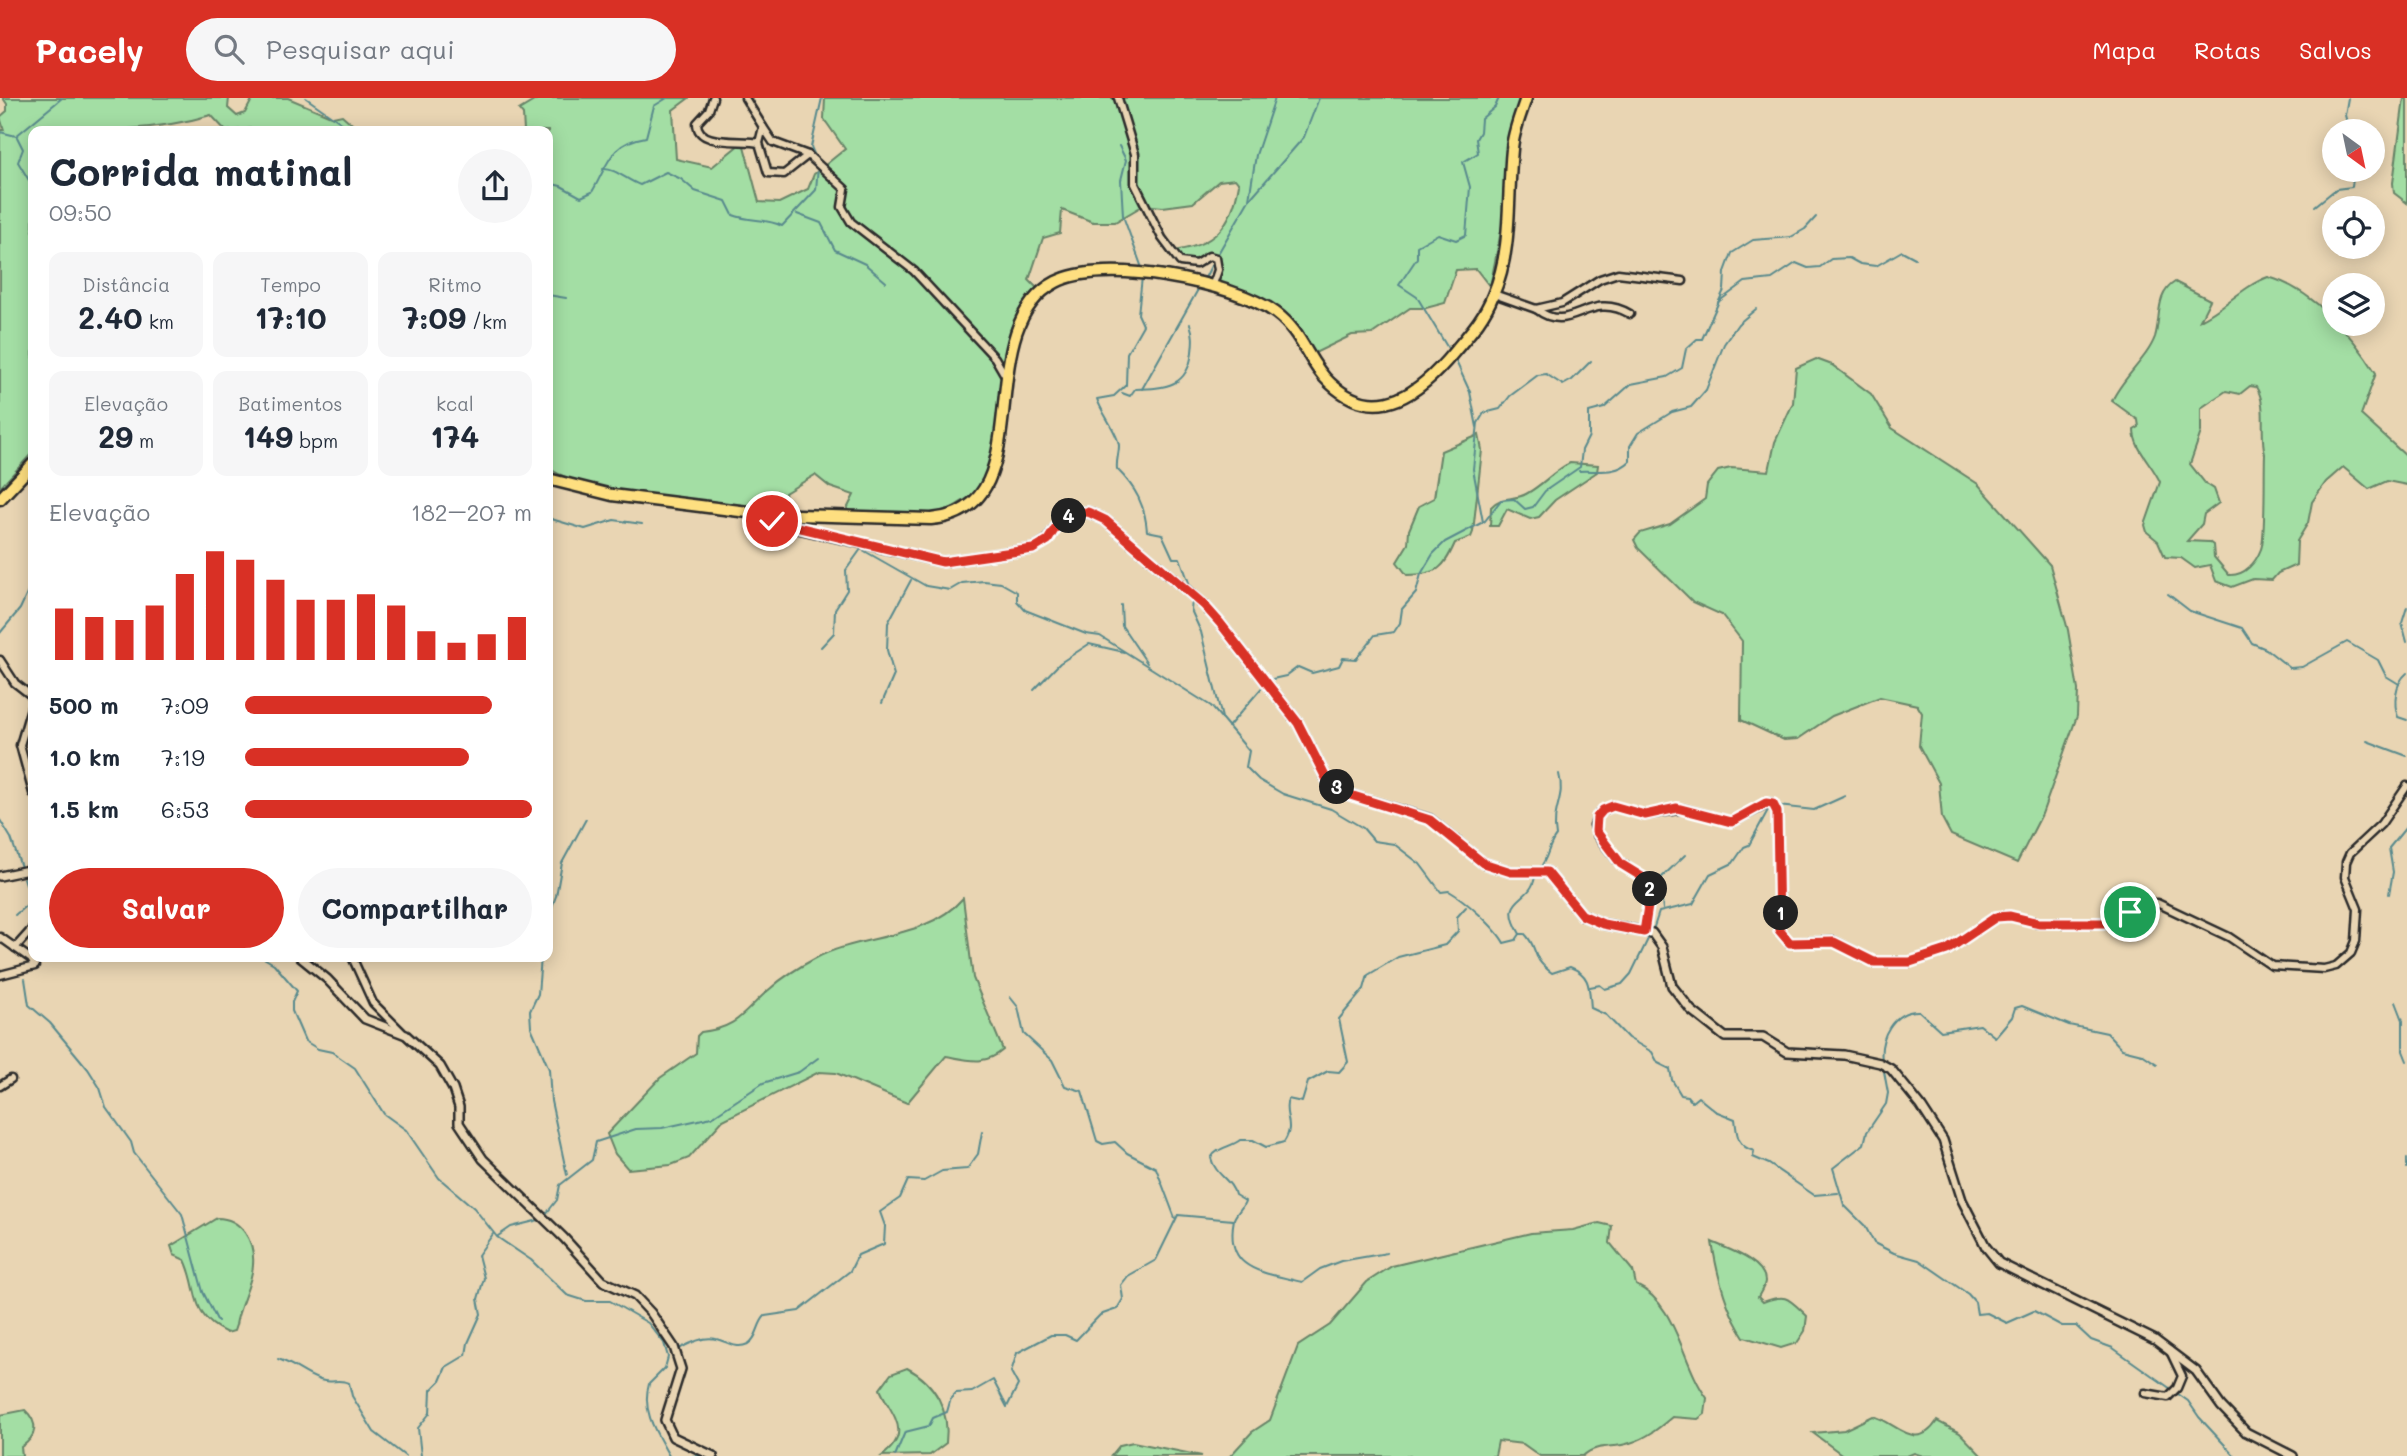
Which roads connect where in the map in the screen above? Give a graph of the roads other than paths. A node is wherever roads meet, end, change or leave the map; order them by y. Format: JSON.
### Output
{"nodes":[{"id":1,"x":713,"y":98,"type":"edge"},
{"id":2,"x":745,"y":98,"type":"edge"},
{"id":3,"x":1118,"y":98,"type":"edge"},
{"id":4,"x":1526,"y":98,"type":"edge"},
{"id":5,"x":763,"y":127,"type":"junction"},
{"id":6,"x":759,"y":143,"type":"junction"},
{"id":7,"x":808,"y":155,"type":"junction"},
{"id":8,"x":1683,"y":281,"type":"dead end"},
{"id":9,"x":1212,"y":287,"type":"junction"},
{"id":10,"x":1494,"y":294,"type":"junction"},
{"id":11,"x":1536,"y":309,"type":"junction"},
{"id":12,"x":1630,"y":314,"type":"dead end"},
{"id":13,"x":1007,"y":378,"type":"junction"},
{"id":14,"x":28,"y":469,"type":"edge"},
{"id":15,"x":553,"y":481,"type":"edge"},
{"id":16,"x":0,"y":499,"type":"edge"},
{"id":17,"x":764,"y":514,"type":"junction"},
{"id":18,"x":0,"y":660,"type":"edge"},
{"id":19,"x":28,"y":694,"type":"edge"},
{"id":20,"x":28,"y":717,"type":"edge"},
{"id":21,"x":28,"y":775,"type":"edge"},
{"id":22,"x":2407,"y":786,"type":"edge"},
{"id":23,"x":26,"y":871,"type":"edge"},
{"id":24,"x":0,"y":876,"type":"edge"},
{"id":25,"x":1644,"y":932,"type":"junction"},
{"id":26,"x":28,"y":934,"type":"edge"},
{"id":27,"x":0,"y":937,"type":"edge"},
{"id":28,"x":15,"y":948,"type":"junction"},
{"id":29,"x":28,"y":958,"type":"edge"},
{"id":30,"x":33,"y":962,"type":"edge"},
{"id":31,"x":306,"y":962,"type":"edge"},
{"id":32,"x":354,"y":962,"type":"edge"},
{"id":33,"x":0,"y":975,"type":"edge"},
{"id":34,"x":406,"y":1035,"type":"junction"},
{"id":35,"x":11,"y":1079,"type":"dead end"},
{"id":36,"x":0,"y":1086,"type":"edge"},
{"id":37,"x":2169,"y":1349,"type":"junction"},
{"id":38,"x":2145,"y":1393,"type":"dead end"},
{"id":39,"x":713,"y":1456,"type":"edge"},
{"id":40,"x":2293,"y":1456,"type":"edge"}],
"edges":[{"from":1,"to":6,"type":"street"},
{"from":2,"to":5,"type":"street"},
{"from":3,"to":9,"type":"street"},
{"from":4,"to":10,"type":"highway"},
{"from":5,"to":6,"type":"street"},
{"from":5,"to":7,"type":"street"},
{"from":6,"to":7,"type":"street"},
{"from":7,"to":13,"type":"street"},
{"from":8,"to":11,"type":"street"},
{"from":9,"to":10,"type":"highway"},
{"from":9,"to":13,"type":"highway"},
{"from":10,"to":11,"type":"street"},
{"from":11,"to":12,"type":"street"},
{"from":13,"to":17,"type":"highway"},
{"from":14,"to":16,"type":"highway"},
{"from":15,"to":17,"type":"highway"},
{"from":17,"to":25,"type":"street"},
{"from":18,"to":19,"type":"street"},
{"from":20,"to":21,"type":"street"},
{"from":22,"to":25,"type":"street"},
{"from":23,"to":24,"type":"street"},
{"from":25,"to":37,"type":"street"},
{"from":26,"to":28,"type":"street"},
{"from":27,"to":28,"type":"street"},
{"from":28,"to":29,"type":"street"},
{"from":30,"to":33,"type":"street"},
{"from":31,"to":34,"type":"street"},
{"from":32,"to":34,"type":"street"},
{"from":34,"to":39,"type":"street"},
{"from":35,"to":36,"type":"street"},
{"from":37,"to":38,"type":"street"},
{"from":37,"to":40,"type":"street"}]}
